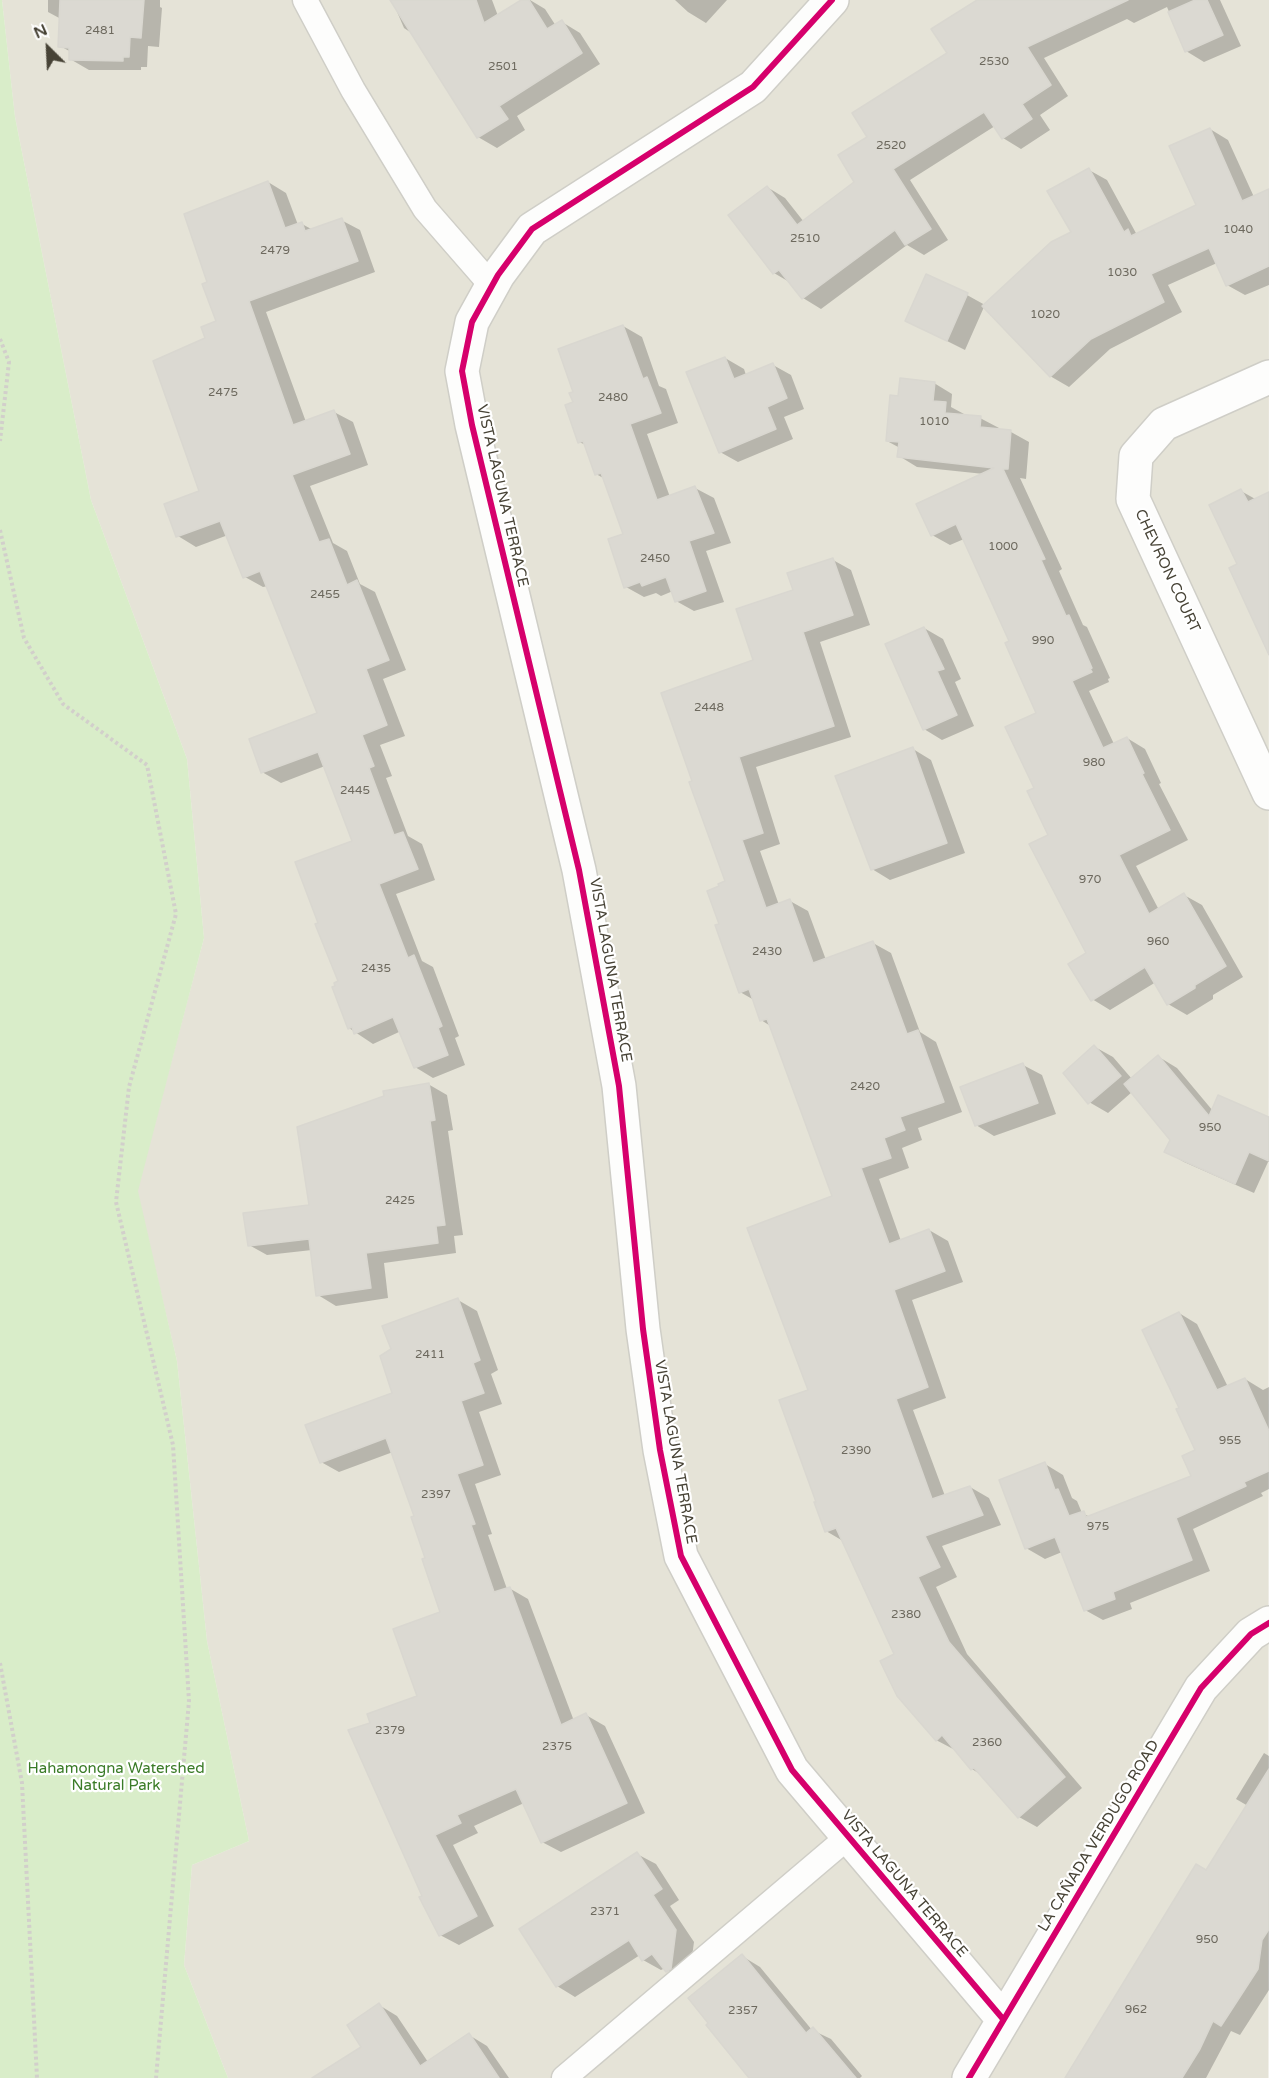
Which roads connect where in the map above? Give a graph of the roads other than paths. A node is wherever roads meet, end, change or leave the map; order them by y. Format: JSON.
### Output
{"nodes":[{"id":1,"x":305,"y":0,"type":"edge"},
{"id":2,"x":832,"y":0,"type":"edge"},
{"id":3,"x":492,"y":286,"type":"junction"},
{"id":4,"x":1269,"y":377,"type":"edge"},
{"id":5,"x":1269,"y":793,"type":"edge"},
{"id":6,"x":1269,"y":1623,"type":"edge"},
{"id":7,"x":848,"y":1837,"type":"junction"},
{"id":8,"x":1003,"y":2019,"type":"junction"},
{"id":9,"x":564,"y":2078,"type":"edge"},
{"id":10,"x":969,"y":2078,"type":"edge"}],
"edges":[{"from":1,"to":3,"type":"lane"},
{"from":2,"to":3,"type":"street","name":"VISTA LAGUNA TERRACE"},
{"from":3,"to":7,"type":"street","name":"VISTA LAGUNA TERRACE"},
{"from":4,"to":5,"type":"street","name":"CHEVRON COURT"},
{"from":6,"to":8,"type":"street","name":"LA CAÑADA VERDUGO ROAD"},
{"from":7,"to":8,"type":"street","name":"VISTA LAGUNA TERRACE"},
{"from":7,"to":9,"type":"lane"},
{"from":8,"to":10,"type":"street","name":"LA CAÑADA VERDUGO ROAD"}]}
